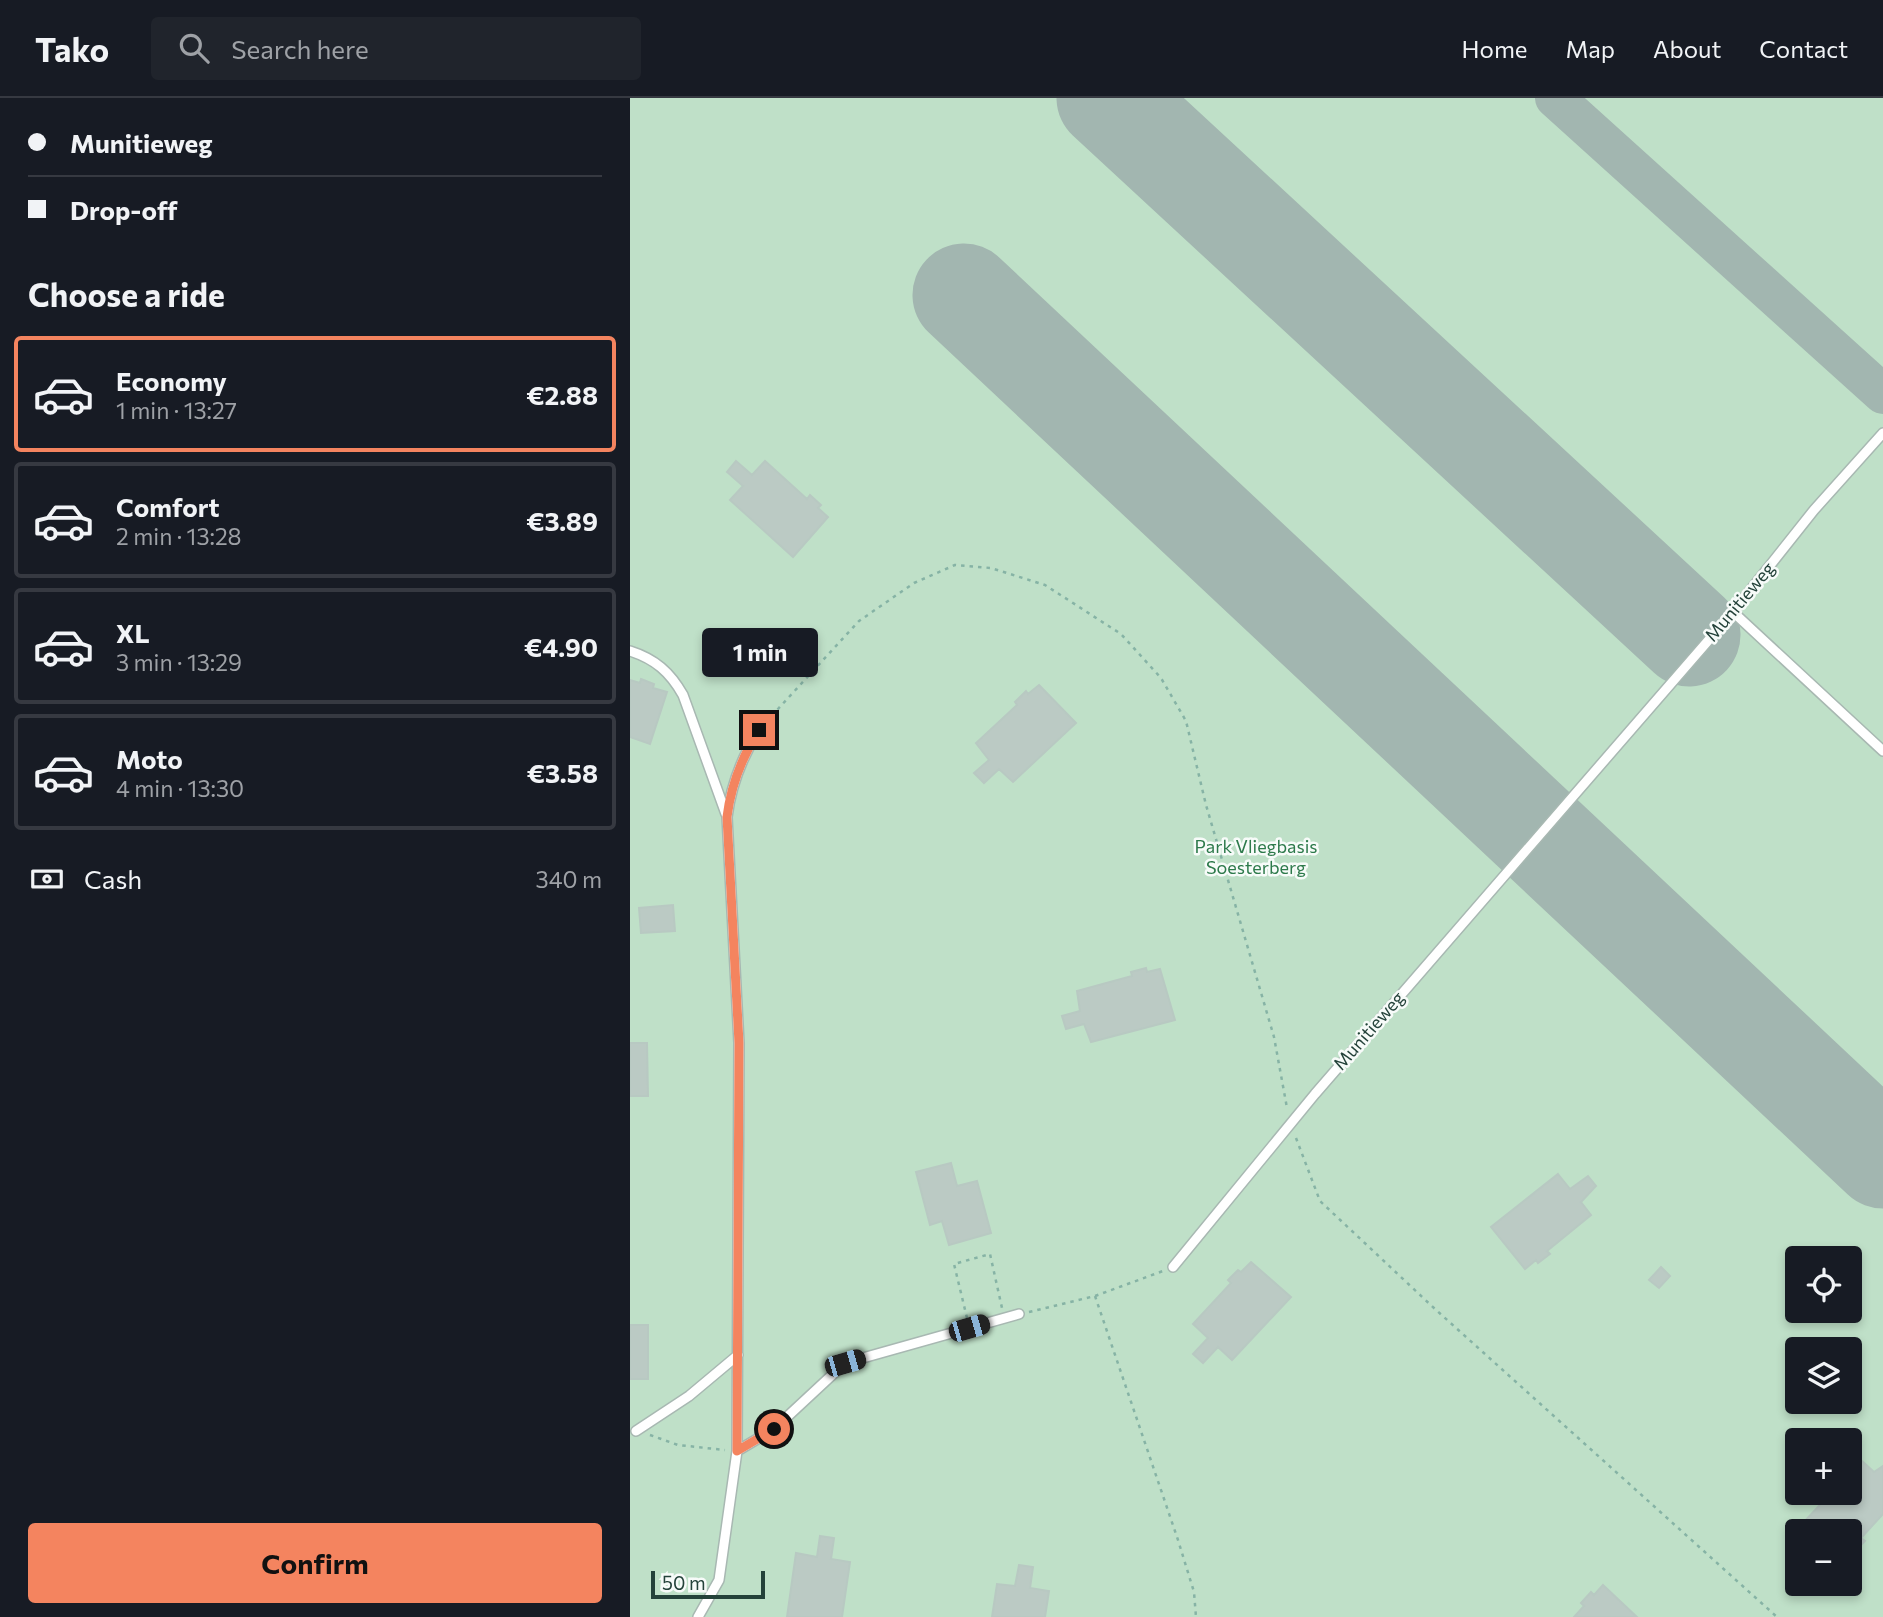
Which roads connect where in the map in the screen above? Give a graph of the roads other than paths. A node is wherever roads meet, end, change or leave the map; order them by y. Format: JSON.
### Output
{"nodes":[{"id":1,"x":1883,"y":433,"type":"edge"},
{"id":2,"x":1733,"y":612,"type":"junction"},
{"id":3,"x":630,"y":651,"type":"edge"},
{"id":4,"x":759,"y":730,"type":"road end"},
{"id":5,"x":1883,"y":751,"type":"edge"},
{"id":6,"x":727,"y":817,"type":"junction"},
{"id":7,"x":1173,"y":1267,"type":"road end"},
{"id":8,"x":1019,"y":1314,"type":"road end"},
{"id":9,"x":738,"y":1355,"type":"junction"},
{"id":10,"x":636,"y":1430,"type":"road end"},
{"id":11,"x":737,"y":1451,"type":"junction"},
{"id":12,"x":698,"y":1617,"type":"edge"}],
"edges":[{"from":1,"to":2,"type":"lane","name":"Munitieweg"},
{"from":2,"to":5,"type":"lane"},
{"from":2,"to":7,"type":"lane","name":"Munitieweg"},
{"from":3,"to":6,"type":"lane"},
{"from":4,"to":6,"type":"lane"},
{"from":6,"to":9,"type":"lane"},
{"from":8,"to":11,"type":"lane"},
{"from":9,"to":10,"type":"lane"},
{"from":9,"to":11,"type":"lane"},
{"from":11,"to":12,"type":"lane"}]}
